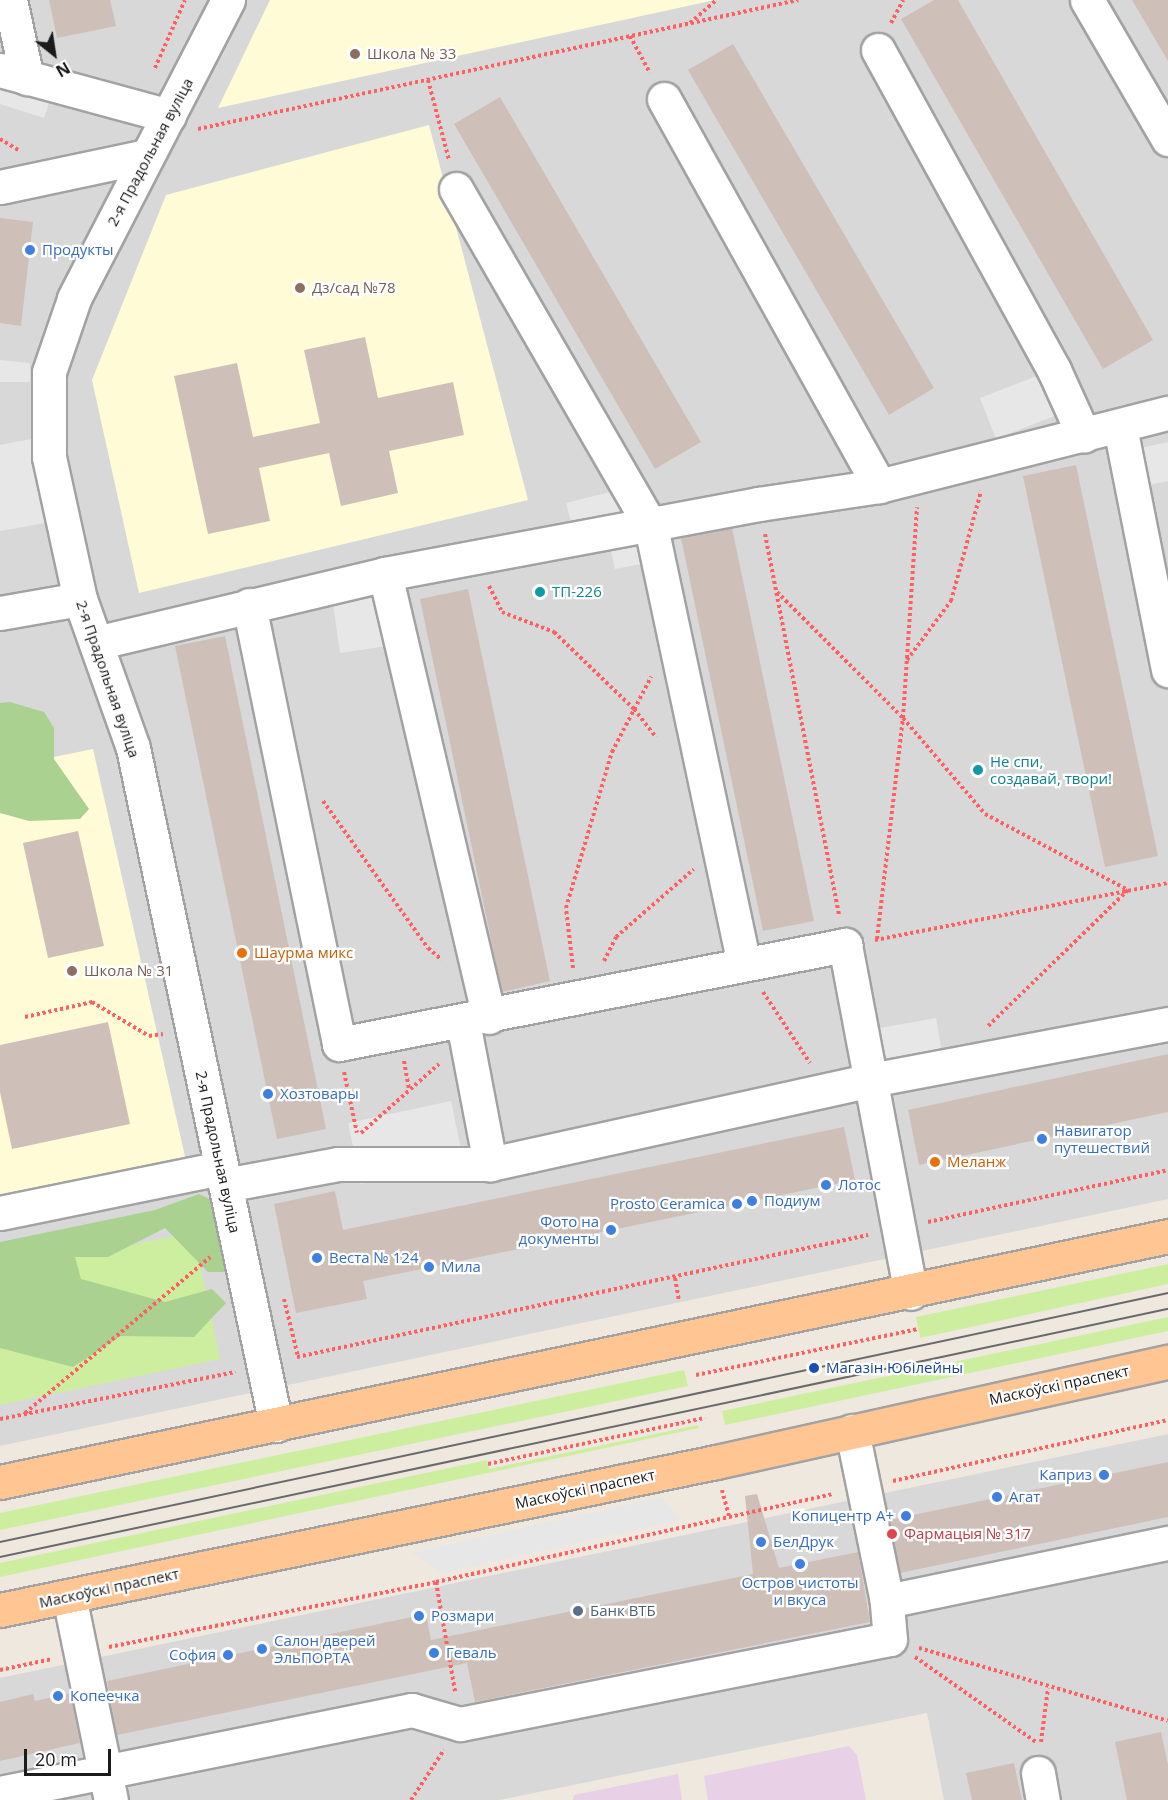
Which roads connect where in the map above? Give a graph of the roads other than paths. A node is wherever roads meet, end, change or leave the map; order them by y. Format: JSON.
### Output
{"nodes":[{"id":1,"x":10,"y":0,"type":"edge"},
{"id":2,"x":1087,"y":0,"type":"edge"},
{"id":3,"x":219,"y":8,"type":"edge"},
{"id":4,"x":878,"y":50,"type":"dead end"},
{"id":5,"x":14,"y":74,"type":"edge"},
{"id":6,"x":664,"y":99,"type":"road end"},
{"id":7,"x":181,"y":123,"type":"junction"},
{"id":8,"x":1168,"y":139,"type":"edge"},
{"id":9,"x":147,"y":156,"type":"junction"},
{"id":10,"x":0,"y":187,"type":"edge"},
{"id":11,"x":456,"y":189,"type":"road end"},
{"id":12,"x":1168,"y":413,"type":"edge"},
{"id":13,"x":1120,"y":427,"type":"junction"},
{"id":14,"x":1084,"y":436,"type":"junction"},
{"id":15,"x":879,"y":486,"type":"junction"},
{"id":16,"x":651,"y":527,"type":"junction"},
{"id":17,"x":385,"y":574,"type":"junction"},
{"id":18,"x":80,"y":599,"type":"junction"},
{"id":19,"x":249,"y":605,"type":"junction"},
{"id":20,"x":0,"y":613,"type":"edge"},
{"id":21,"x":96,"y":643,"type":"junction"},
{"id":22,"x":1168,"y":670,"type":"edge"},
{"id":23,"x":744,"y":964,"type":"junction"},
{"id":24,"x":1168,"y":1024,"type":"edge"},
{"id":25,"x":472,"y":1027,"type":"junction"},
{"id":26,"x":871,"y":1080,"type":"junction"},
{"id":27,"x":490,"y":1164,"type":"junction"},
{"id":28,"x":223,"y":1176,"type":"junction"},
{"id":29,"x":0,"y":1213,"type":"edge"},
{"id":30,"x":1168,"y":1236,"type":"edge"},
{"id":31,"x":911,"y":1293,"type":"junction"},
{"id":32,"x":1168,"y":1362,"type":"edge"},
{"id":33,"x":276,"y":1425,"type":"junction"},
{"id":34,"x":852,"y":1431,"type":"junction"},
{"id":35,"x":0,"y":1482,"type":"edge"},
{"id":36,"x":1168,"y":1543,"type":"edge"},
{"id":37,"x":69,"y":1596,"type":"junction"},
{"id":38,"x":887,"y":1601,"type":"junction"},
{"id":39,"x":0,"y":1610,"type":"edge"},
{"id":40,"x":108,"y":1786,"type":"edge"},
{"id":41,"x":0,"y":1793,"type":"edge"}],
"edges":[{"from":1,"to":5,"type":"street"},
{"from":2,"to":8,"type":"street"},
{"from":3,"to":7,"type":"street","name":"2-я Прадольная вуліца"},
{"from":4,"to":14,"type":"street"},
{"from":5,"to":7,"type":"street"},
{"from":6,"to":15,"type":"street"},
{"from":7,"to":9,"type":"street","name":"2-я Прадольная вуліца"},
{"from":9,"to":10,"type":"street"},
{"from":9,"to":18,"type":"street","name":"2-я Прадольная вуліца"},
{"from":11,"to":16,"type":"street"},
{"from":12,"to":13,"type":"street"},
{"from":13,"to":14,"type":"street"},
{"from":13,"to":22,"type":"street"},
{"from":14,"to":15,"type":"street"},
{"from":15,"to":16,"type":"street"},
{"from":16,"to":17,"type":"street"},
{"from":16,"to":23,"type":"street"},
{"from":17,"to":19,"type":"street"},
{"from":17,"to":25,"type":"street"},
{"from":18,"to":20,"type":"street"},
{"from":18,"to":21,"type":"street","name":"2-я Прадольная вуліца"},
{"from":19,"to":21,"type":"street"},
{"from":19,"to":25,"type":"street"},
{"from":21,"to":28,"type":"street","name":"2-я Прадольная вуліца"},
{"from":23,"to":25,"type":"street"},
{"from":23,"to":26,"type":"street"},
{"from":24,"to":26,"type":"street"},
{"from":25,"to":27,"type":"street"},
{"from":26,"to":27,"type":"street"},
{"from":26,"to":31,"type":"street"},
{"from":27,"to":28,"type":"street"},
{"from":28,"to":29,"type":"street"},
{"from":28,"to":33,"type":"street","name":"2-я Прадольная вуліца"},
{"from":30,"to":31,"type":"main road"},
{"from":31,"to":33,"type":"main road"},
{"from":32,"to":34,"type":"main road","name":"Маскоўскі праспект"},
{"from":33,"to":35,"type":"main road"},
{"from":34,"to":37,"type":"main road","name":"Маскоўскі праспект"},
{"from":34,"to":38,"type":"street"},
{"from":36,"to":38,"type":"street"},
{"from":37,"to":39,"type":"main road","name":"Маскоўскі праспект"},
{"from":37,"to":40,"type":"street"},
{"from":38,"to":40,"type":"street"},
{"from":40,"to":41,"type":"street"}]}
